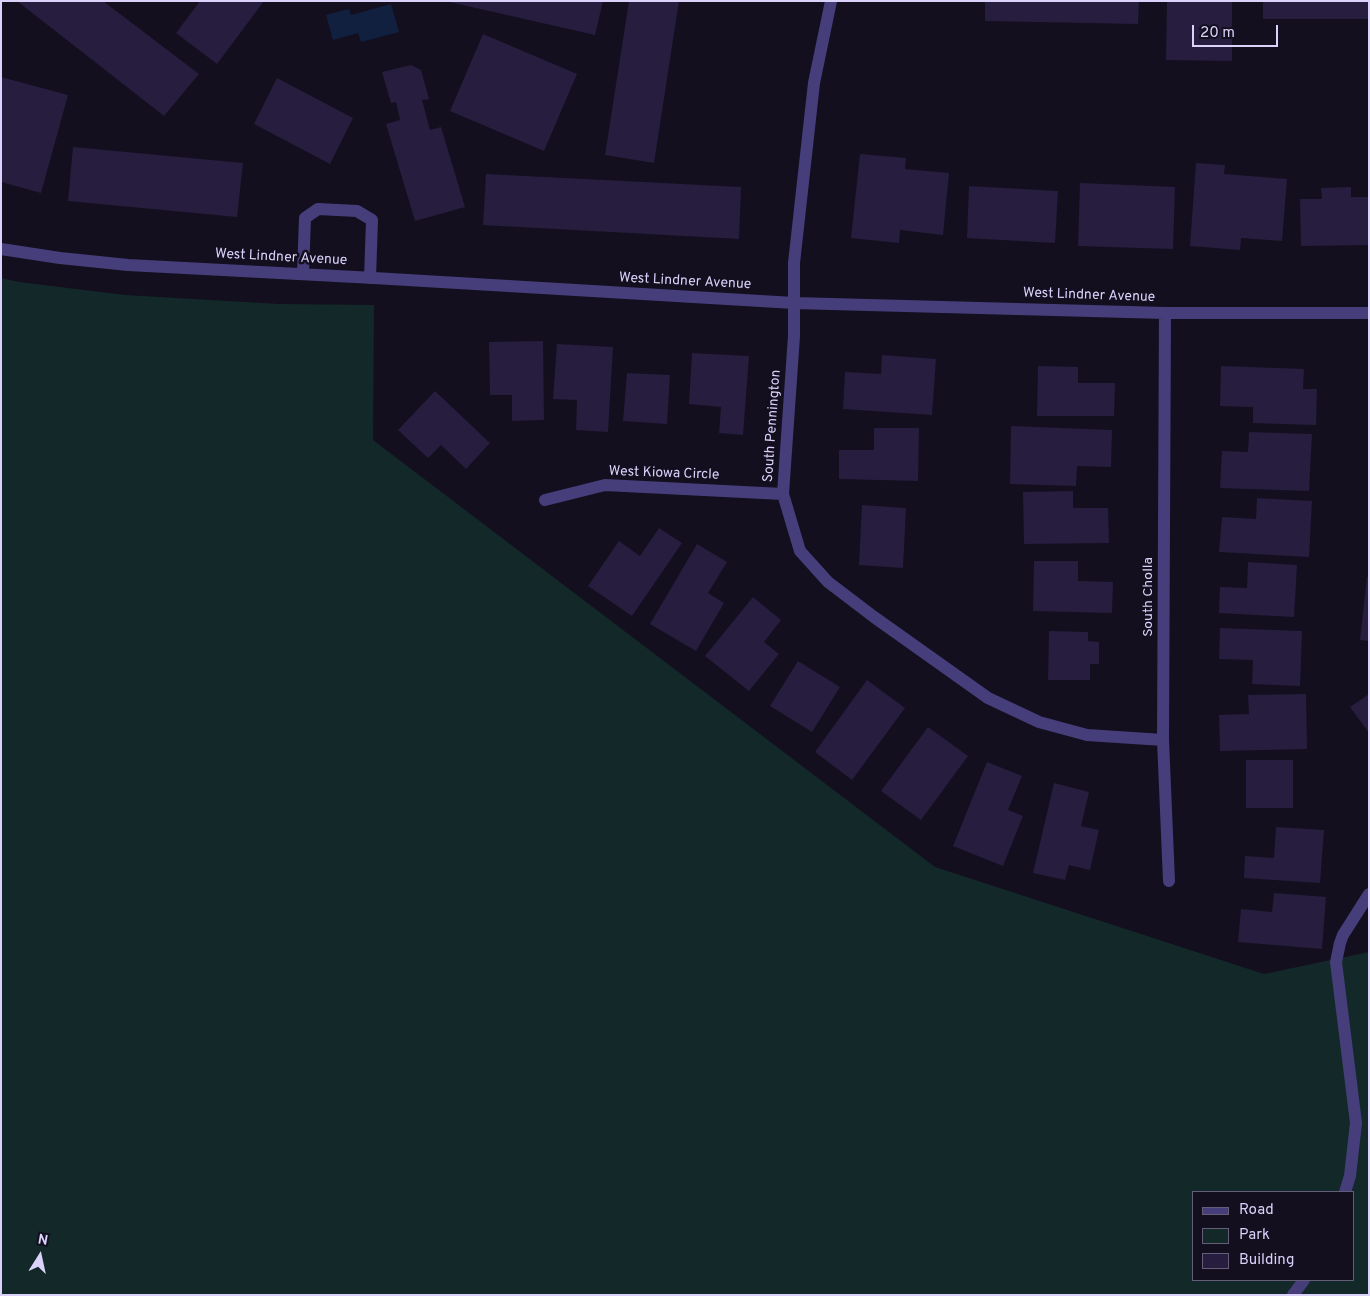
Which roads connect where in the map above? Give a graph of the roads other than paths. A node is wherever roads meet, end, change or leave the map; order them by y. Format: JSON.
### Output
{"nodes":[{"id":1,"x":831,"y":1,"type":"edge"},
{"id":2,"x":1,"y":249,"type":"edge"},
{"id":3,"x":303,"y":274,"type":"junction"},
{"id":4,"x":370,"y":278,"type":"junction"},
{"id":5,"x":794,"y":303,"type":"junction"},
{"id":6,"x":1165,"y":313,"type":"junction"},
{"id":7,"x":1369,"y":313,"type":"edge"},
{"id":8,"x":783,"y":494,"type":"junction"},
{"id":9,"x":545,"y":500,"type":"dead end"},
{"id":10,"x":1163,"y":740,"type":"junction"},
{"id":11,"x":1170,"y":881,"type":"dead end"},
{"id":12,"x":1369,"y":894,"type":"edge"},
{"id":13,"x":1345,"y":1191,"type":"edge"},
{"id":14,"x":1303,"y":1281,"type":"edge"},
{"id":15,"x":1293,"y":1295,"type":"edge"}],
"edges":[{"from":1,"to":5,"type":"street","name":"South Pennington"},
{"from":2,"to":3,"type":"street","name":"West Lindner Avenue"},
{"from":3,"to":4,"type":"street","name":"West Lindner Avenue"},
{"from":3,"to":4,"type":"street"},
{"from":4,"to":5,"type":"street","name":"West Lindner Avenue"},
{"from":5,"to":6,"type":"street","name":"West Lindner Avenue"},
{"from":5,"to":8,"type":"street","name":"South Pennington"},
{"from":6,"to":7,"type":"street","name":"West Lindner Avenue"},
{"from":6,"to":10,"type":"street","name":"South Cholla"},
{"from":8,"to":9,"type":"street","name":"West Kiowa Circle"},
{"from":8,"to":10,"type":"street","name":"South Pennington"},
{"from":10,"to":11,"type":"street","name":"South Cholla"},
{"from":12,"to":13,"type":"street"},
{"from":14,"to":15,"type":"street"}]}
